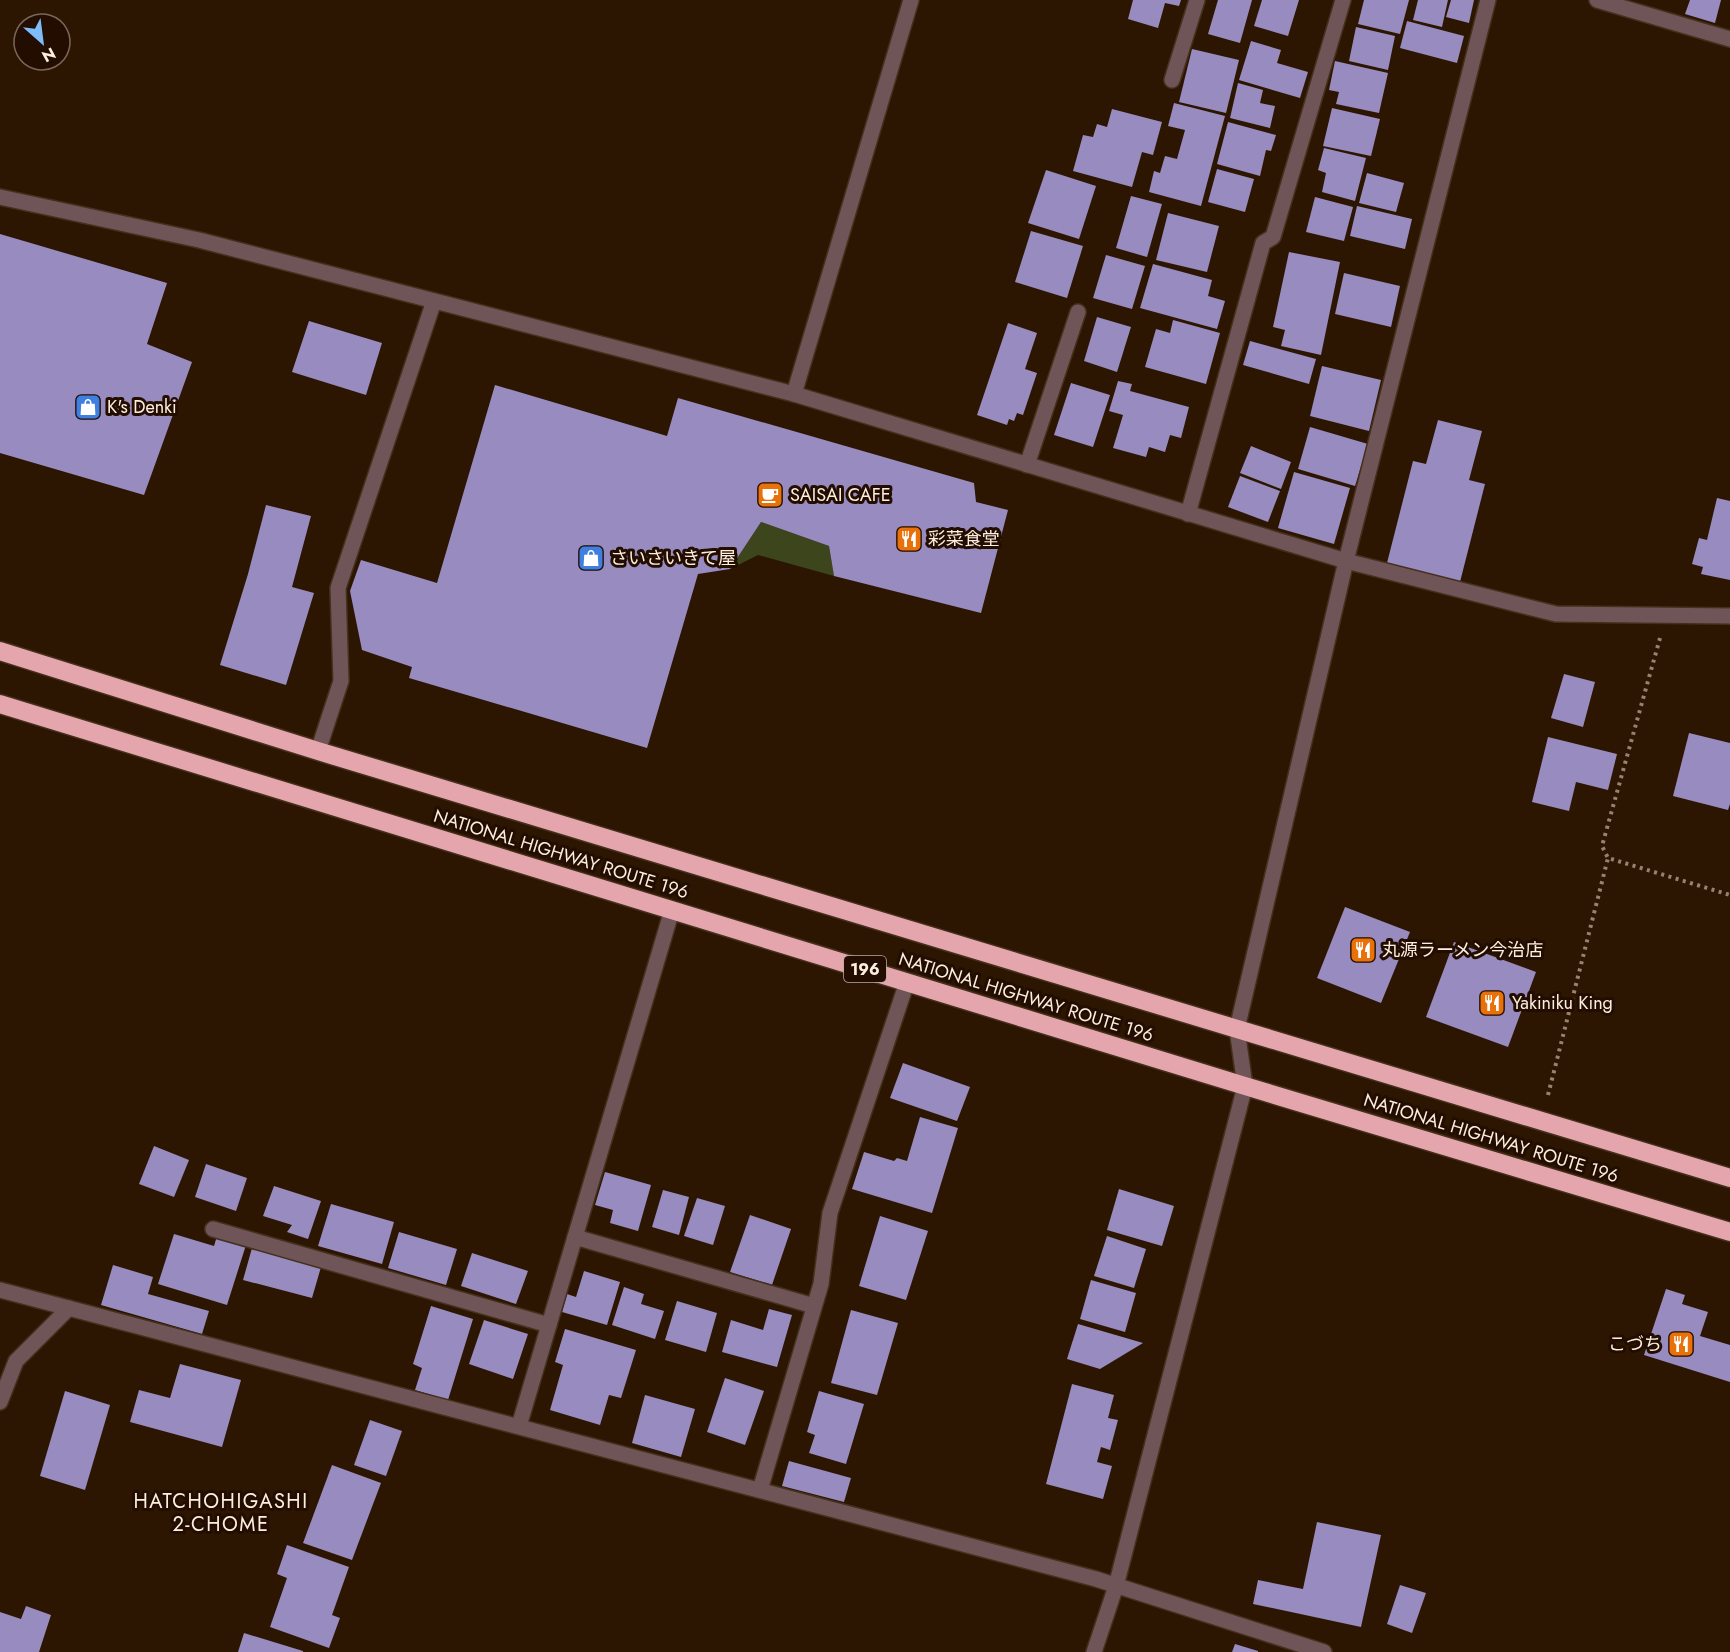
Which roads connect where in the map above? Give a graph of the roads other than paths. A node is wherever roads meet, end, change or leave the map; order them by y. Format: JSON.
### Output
{"nodes":[{"id":1,"x":911,"y":0,"type":"edge"},
{"id":2,"x":1197,"y":0,"type":"edge"},
{"id":3,"x":1343,"y":0,"type":"edge"},
{"id":4,"x":1488,"y":0,"type":"edge"},
{"id":5,"x":1597,"y":0,"type":"edge"},
{"id":6,"x":1643,"y":7,"type":"edge"},
{"id":7,"x":1730,"y":39,"type":"edge"},
{"id":8,"x":1172,"y":80,"type":"dead end"},
{"id":9,"x":0,"y":198,"type":"edge"},
{"id":10,"x":434,"y":301,"type":"junction"},
{"id":11,"x":1077,"y":312,"type":"dead end"},
{"id":12,"x":794,"y":394,"type":"junction"},
{"id":13,"x":1027,"y":465,"type":"junction"},
{"id":14,"x":1188,"y":514,"type":"junction"},
{"id":15,"x":1346,"y":561,"type":"junction"},
{"id":16,"x":1730,"y":616,"type":"edge"},
{"id":17,"x":0,"y":651,"type":"edge"},
{"id":18,"x":0,"y":704,"type":"edge"},
{"id":19,"x":318,"y":751,"type":"junction"},
{"id":20,"x":672,"y":910,"type":"junction"},
{"id":21,"x":907,"y":982,"type":"junction"},
{"id":22,"x":1237,"y":1029,"type":"junction"},
{"id":23,"x":1245,"y":1086,"type":"junction"},
{"id":24,"x":1730,"y":1178,"type":"edge"},
{"id":25,"x":213,"y":1229,"type":"dead end"},
{"id":26,"x":1730,"y":1232,"type":"edge"},
{"id":27,"x":575,"y":1236,"type":"junction"},
{"id":28,"x":0,"y":1290,"type":"edge"},
{"id":29,"x":814,"y":1306,"type":"junction"},
{"id":30,"x":69,"y":1308,"type":"junction"},
{"id":31,"x":549,"y":1325,"type":"junction"},
{"id":32,"x":0,"y":1402,"type":"edge"},
{"id":33,"x":519,"y":1426,"type":"junction"},
{"id":34,"x":759,"y":1490,"type":"junction"},
{"id":35,"x":1116,"y":1586,"type":"junction"},
{"id":36,"x":1307,"y":1650,"type":"edge"},
{"id":37,"x":1094,"y":1652,"type":"edge"},
{"id":38,"x":1324,"y":1652,"type":"edge"}],
"edges":[{"from":1,"to":12,"type":"street"},
{"from":2,"to":8,"type":"street"},
{"from":3,"to":14,"type":"street"},
{"from":4,"to":15,"type":"street"},
{"from":5,"to":6,"type":"street"},
{"from":6,"to":7,"type":"street"},
{"from":9,"to":10,"type":"street"},
{"from":10,"to":12,"type":"street"},
{"from":10,"to":19,"type":"street"},
{"from":11,"to":13,"type":"street"},
{"from":12,"to":13,"type":"street"},
{"from":13,"to":14,"type":"street"},
{"from":14,"to":15,"type":"street"},
{"from":15,"to":16,"type":"street"},
{"from":15,"to":22,"type":"street"},
{"from":17,"to":19,"type":"highway","name":"NATIONAL HIGHWAY ROUTE 196"},
{"from":18,"to":20,"type":"highway","name":"NATIONAL HIGHWAY ROUTE 196","number":"196"},
{"from":19,"to":22,"type":"highway","name":"NATIONAL HIGHWAY ROUTE 196"},
{"from":20,"to":21,"type":"highway","name":"NATIONAL HIGHWAY ROUTE 196","number":"196"},
{"from":20,"to":27,"type":"street"},
{"from":21,"to":23,"type":"highway","name":"NATIONAL HIGHWAY ROUTE 196","number":"196"},
{"from":21,"to":29,"type":"street"},
{"from":22,"to":23,"type":"street"},
{"from":22,"to":24,"type":"highway","name":"NATIONAL HIGHWAY ROUTE 196"},
{"from":23,"to":26,"type":"highway","name":"NATIONAL HIGHWAY ROUTE 196","number":"196"},
{"from":23,"to":35,"type":"street"},
{"from":25,"to":31,"type":"street"},
{"from":27,"to":29,"type":"street"},
{"from":27,"to":31,"type":"street"},
{"from":28,"to":30,"type":"street"},
{"from":29,"to":34,"type":"street"},
{"from":30,"to":32,"type":"street"},
{"from":30,"to":33,"type":"street"},
{"from":31,"to":33,"type":"street"},
{"from":33,"to":34,"type":"street"},
{"from":34,"to":35,"type":"street"},
{"from":35,"to":36,"type":"street"},
{"from":35,"to":37,"type":"street"},
{"from":36,"to":38,"type":"street"}]}
